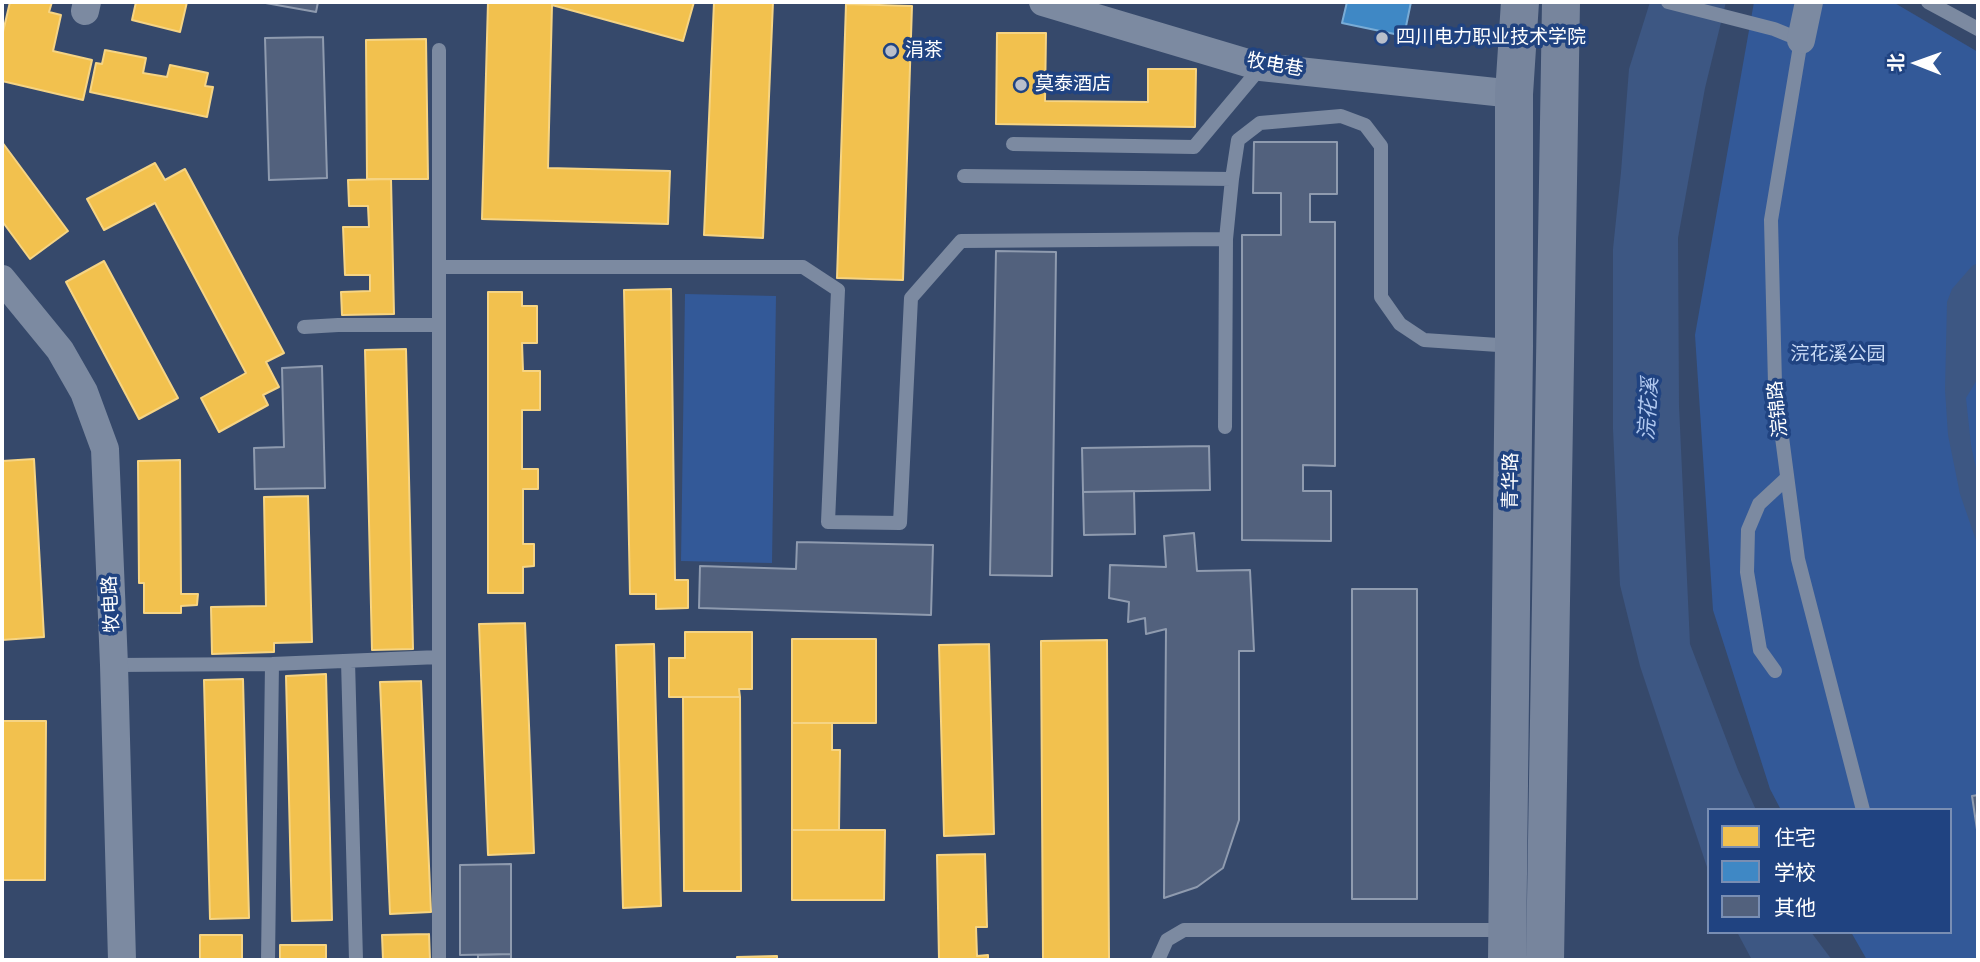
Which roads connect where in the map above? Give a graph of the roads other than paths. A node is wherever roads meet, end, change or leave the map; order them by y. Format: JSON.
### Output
{"nodes":[{"id":1,"x":1043,"y":2,"type":"edge"},
{"id":2,"x":1520,"y":2,"type":"edge"},
{"id":3,"x":1561,"y":2,"type":"edge"},
{"id":4,"x":1668,"y":2,"type":"edge"},
{"id":5,"x":1810,"y":2,"type":"edge"},
{"id":6,"x":1928,"y":2,"type":"edge"},
{"id":7,"x":1978,"y":29,"type":"edge"},
{"id":8,"x":1801,"y":40,"type":"junction"},
{"id":9,"x":439,"y":50,"type":"dead end"},
{"id":10,"x":1261,"y":67,"type":"junction"},
{"id":11,"x":1514,"y":94,"type":"junction"},
{"id":12,"x":1013,"y":144,"type":"dead end"},
{"id":13,"x":964,"y":176,"type":"dead end"},
{"id":14,"x":1232,"y":179,"type":"junction"},
{"id":15,"x":1226,"y":239,"type":"junction"},
{"id":16,"x":439,"y":267,"type":"junction"},
{"id":17,"x":2,"y":279,"type":"edge"},
{"id":18,"x":439,"y":325,"type":"junction"},
{"id":19,"x":304,"y":327,"type":"dead end"},
{"id":20,"x":1514,"y":346,"type":"junction"},
{"id":21,"x":1225,"y":427,"type":"dead end"},
{"id":22,"x":1787,"y":478,"type":"junction"},
{"id":23,"x":439,"y":657,"type":"junction"},
{"id":24,"x":348,"y":661,"type":"junction"},
{"id":25,"x":272,"y":664,"type":"junction"},
{"id":26,"x":114,"y":665,"type":"junction"},
{"id":27,"x":1775,"y":671,"type":"dead end"},
{"id":28,"x":1862,"y":808,"type":"edge"},
{"id":29,"x":1506,"y":945,"type":"edge"},
{"id":30,"x":122,"y":960,"type":"edge"},
{"id":31,"x":268,"y":960,"type":"edge"},
{"id":32,"x":356,"y":960,"type":"edge"},
{"id":33,"x":439,"y":960,"type":"edge"},
{"id":34,"x":1158,"y":960,"type":"edge"},
{"id":35,"x":1545,"y":960,"type":"edge"}],
"edges":[{"from":1,"to":10,"type":"street","name":"牧电巷"},
{"from":2,"to":11,"type":"main road","name":"青华路"},
{"from":3,"to":35,"type":"main road"},
{"from":4,"to":8,"type":"lane"},
{"from":5,"to":8,"type":"street","name":"浣锦路"},
{"from":6,"to":7,"type":"lane"},
{"from":8,"to":22,"type":"lane","name":"浣锦路"},
{"from":9,"to":16,"type":"lane"},
{"from":10,"to":11,"type":"street","name":"牧电巷"},
{"from":10,"to":12,"type":"lane"},
{"from":11,"to":20,"type":"main road","name":"青华路"},
{"from":13,"to":14,"type":"lane"},
{"from":14,"to":15,"type":"lane"},
{"from":14,"to":20,"type":"lane"},
{"from":15,"to":16,"type":"lane"},
{"from":15,"to":21,"type":"lane"},
{"from":16,"to":18,"type":"lane"},
{"from":17,"to":26,"type":"street","name":"牧电路"},
{"from":18,"to":19,"type":"lane"},
{"from":18,"to":23,"type":"lane"},
{"from":20,"to":29,"type":"main road","name":"青华路"},
{"from":22,"to":27,"type":"lane"},
{"from":22,"to":28,"type":"lane","name":"浣锦路"},
{"from":23,"to":24,"type":"lane"},
{"from":23,"to":33,"type":"lane"},
{"from":24,"to":25,"type":"lane"},
{"from":24,"to":32,"type":"lane"},
{"from":25,"to":26,"type":"lane"},
{"from":25,"to":31,"type":"lane"},
{"from":26,"to":30,"type":"street","name":"牧电路"},
{"from":29,"to":34,"type":"lane"}]}
